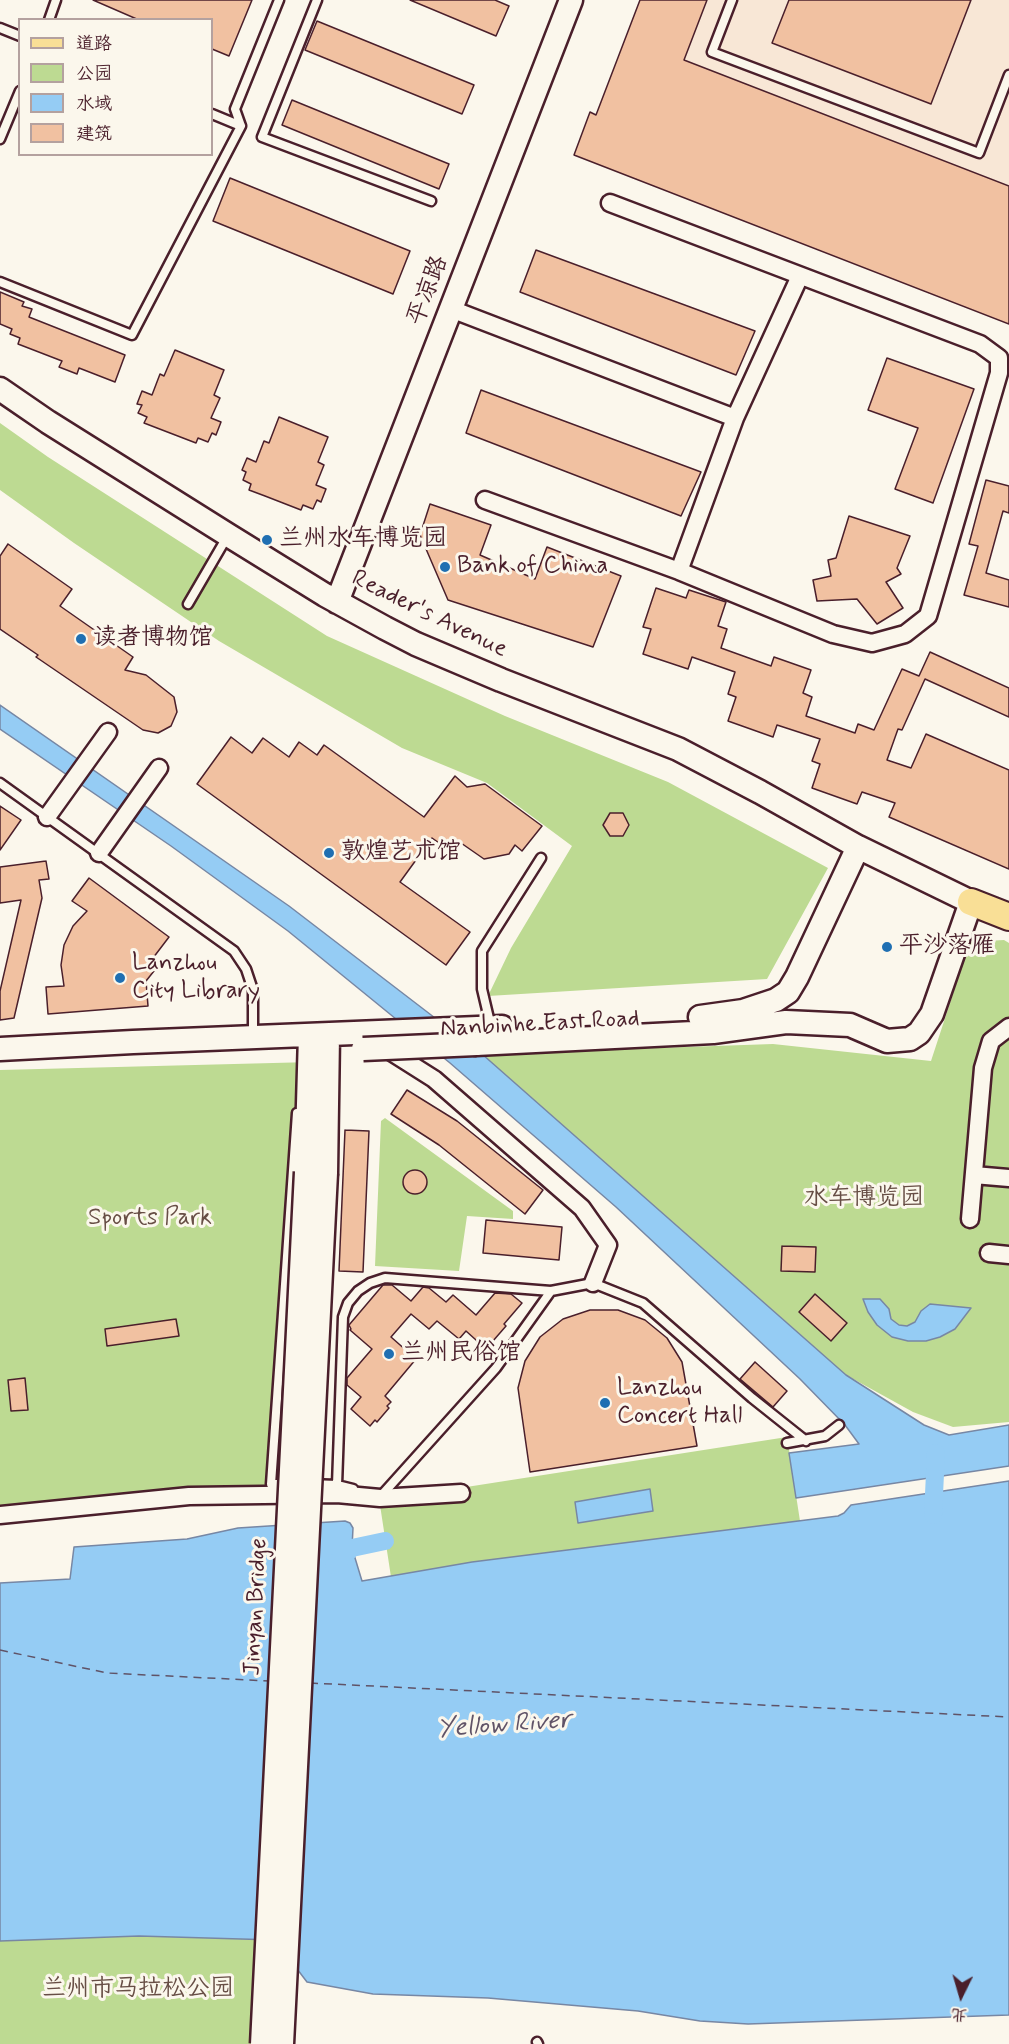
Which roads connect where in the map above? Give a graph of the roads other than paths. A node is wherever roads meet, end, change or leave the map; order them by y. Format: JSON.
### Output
{"nodes":[{"id":1,"x":57,"y":0,"type":"edge"},
{"id":2,"x":279,"y":0,"type":"edge"},
{"id":3,"x":317,"y":0,"type":"edge"},
{"id":4,"x":571,"y":0,"type":"edge"},
{"id":5,"x":732,"y":0,"type":"edge"},
{"id":6,"x":50,"y":18,"type":"edge"},
{"id":7,"x":0,"y":28,"type":"edge"},
{"id":8,"x":18,"y":35,"type":"edge"},
{"id":9,"x":1009,"y":75,"type":"edge"},
{"id":10,"x":18,"y":96,"type":"edge"},
{"id":11,"x":213,"y":114,"type":"edge"},
{"id":12,"x":241,"y":126,"type":"junction"},
{"id":13,"x":0,"y":139,"type":"edge"},
{"id":14,"x":431,"y":201,"type":"dead end"},
{"id":15,"x":610,"y":204,"type":"dead end"},
{"id":16,"x":800,"y":276,"type":"junction"},
{"id":17,"x":0,"y":282,"type":"edge"},
{"id":18,"x":451,"y":309,"type":"junction"},
{"id":19,"x":0,"y":389,"type":"edge"},
{"id":20,"x":735,"y":418,"type":"junction"},
{"id":21,"x":485,"y":500,"type":"dead end"},
{"id":22,"x":228,"y":535,"type":"junction"},
{"id":23,"x":679,"y":571,"type":"junction"},
{"id":24,"x":337,"y":602,"type":"junction"},
{"id":25,"x":188,"y":604,"type":"dead end"},
{"id":26,"x":104,"y":737,"type":"dead end"},
{"id":27,"x":155,"y":774,"type":"dead end"},
{"id":28,"x":0,"y":783,"type":"edge"},
{"id":29,"x":47,"y":817,"type":"junction"},
{"id":30,"x":104,"y":847,"type":"junction"},
{"id":31,"x":858,"y":847,"type":"junction"},
{"id":32,"x":541,"y":858,"type":"dead end"},
{"id":33,"x":971,"y":902,"type":"junction"},
{"id":34,"x":1009,"y":916,"type":"edge"},
{"id":35,"x":1009,"y":1027,"type":"edge"},
{"id":36,"x":481,"y":1033,"type":"junction"},
{"id":37,"x":253,"y":1038,"type":"junction"},
{"id":38,"x":362,"y":1041,"type":"junction"},
{"id":39,"x":319,"y":1043,"type":"junction"},
{"id":40,"x":0,"y":1049,"type":"edge"},
{"id":41,"x":0,"y":1065,"type":"edge"},
{"id":42,"x":298,"y":1098,"type":"dead end"},
{"id":43,"x":297,"y":1109,"type":"dead end"},
{"id":44,"x":316,"y":1172,"type":"junction"},
{"id":45,"x":974,"y":1175,"type":"junction"},
{"id":46,"x":1009,"y":1178,"type":"edge"},
{"id":47,"x":970,"y":1219,"type":"dead end"},
{"id":48,"x":989,"y":1254,"type":"dead end"},
{"id":49,"x":1009,"y":1255,"type":"edge"},
{"id":50,"x":592,"y":1283,"type":"junction"},
{"id":51,"x":550,"y":1292,"type":"junction"},
{"id":52,"x":839,"y":1425,"type":"dead end"},
{"id":53,"x":806,"y":1441,"type":"junction"},
{"id":54,"x":788,"y":1443,"type":"dead end"},
{"id":55,"x":337,"y":1485,"type":"junction"},
{"id":56,"x":461,"y":1492,"type":"dead end"},
{"id":57,"x":380,"y":1498,"type":"junction"},
{"id":58,"x":0,"y":1515,"type":"edge"},
{"id":59,"x":262,"y":2044,"type":"edge"},
{"id":60,"x":282,"y":2044,"type":"edge"}],
"edges":[{"from":1,"to":6,"type":"lane"},
{"from":2,"to":12,"type":"lane"},
{"from":3,"to":14,"type":"lane"},
{"from":4,"to":18,"type":"main road","name":"平凉路"},
{"from":5,"to":9,"type":"lane"},
{"from":7,"to":8,"type":"lane"},
{"from":10,"to":13,"type":"lane"},
{"from":11,"to":12,"type":"lane"},
{"from":12,"to":17,"type":"lane"},
{"from":15,"to":16,"type":"street"},
{"from":16,"to":20,"type":"street"},
{"from":16,"to":23,"type":"street"},
{"from":18,"to":20,"type":"street"},
{"from":18,"to":24,"type":"main road","name":"平凉路"},
{"from":19,"to":22,"type":"main road","name":"Reader's Avenue"},
{"from":20,"to":23,"type":"street"},
{"from":21,"to":23,"type":"street"},
{"from":22,"to":24,"type":"main road","name":"Reader's Avenue"},
{"from":22,"to":25,"type":"lane"},
{"from":24,"to":31,"type":"main road","name":"Reader's Avenue"},
{"from":26,"to":29,"type":"street"},
{"from":27,"to":30,"type":"street"},
{"from":28,"to":29,"type":"lane"},
{"from":29,"to":30,"type":"lane"},
{"from":30,"to":37,"type":"lane"},
{"from":31,"to":33,"type":"main road"},
{"from":31,"to":36,"type":"main road","name":"Nanbinhe East Road"},
{"from":32,"to":36,"type":"lane"},
{"from":33,"to":34,"type":"main road"},
{"from":33,"to":36,"type":"main road","name":"Nanbinhe East Road"},
{"from":35,"to":45,"type":"street"},
{"from":36,"to":38,"type":"main road","name":"Nanbinhe East Road","bridge":true},
{"from":37,"to":39,"type":"main road","name":"Nanbinhe East Road"},
{"from":37,"to":40,"type":"main road","name":"Nanbinhe East Road"},
{"from":38,"to":39,"type":"main road","name":"Nanbinhe East Road"},
{"from":38,"to":50,"type":"street"},
{"from":39,"to":41,"type":"main road","name":"Nanbinhe East Road"},
{"from":39,"to":42,"type":"lane"},
{"from":39,"to":44,"type":"main road"},
{"from":43,"to":55,"type":"lane"},
{"from":44,"to":59,"type":"main road","name":"Jinyan Bridge","bridge":true},
{"from":44,"to":60,"type":"main road","name":"Jinyan Bridge","bridge":true},
{"from":45,"to":46,"type":"street"},
{"from":45,"to":47,"type":"street"},
{"from":48,"to":49,"type":"street"},
{"from":50,"to":51,"type":"lane"},
{"from":50,"to":53,"type":"lane"},
{"from":51,"to":55,"type":"lane"},
{"from":51,"to":57,"type":"lane"},
{"from":52,"to":53,"type":"lane"},
{"from":53,"to":54,"type":"lane"},
{"from":55,"to":57,"type":"lane"},
{"from":56,"to":57,"type":"street"},
{"from":57,"to":58,"type":"street"}]}
